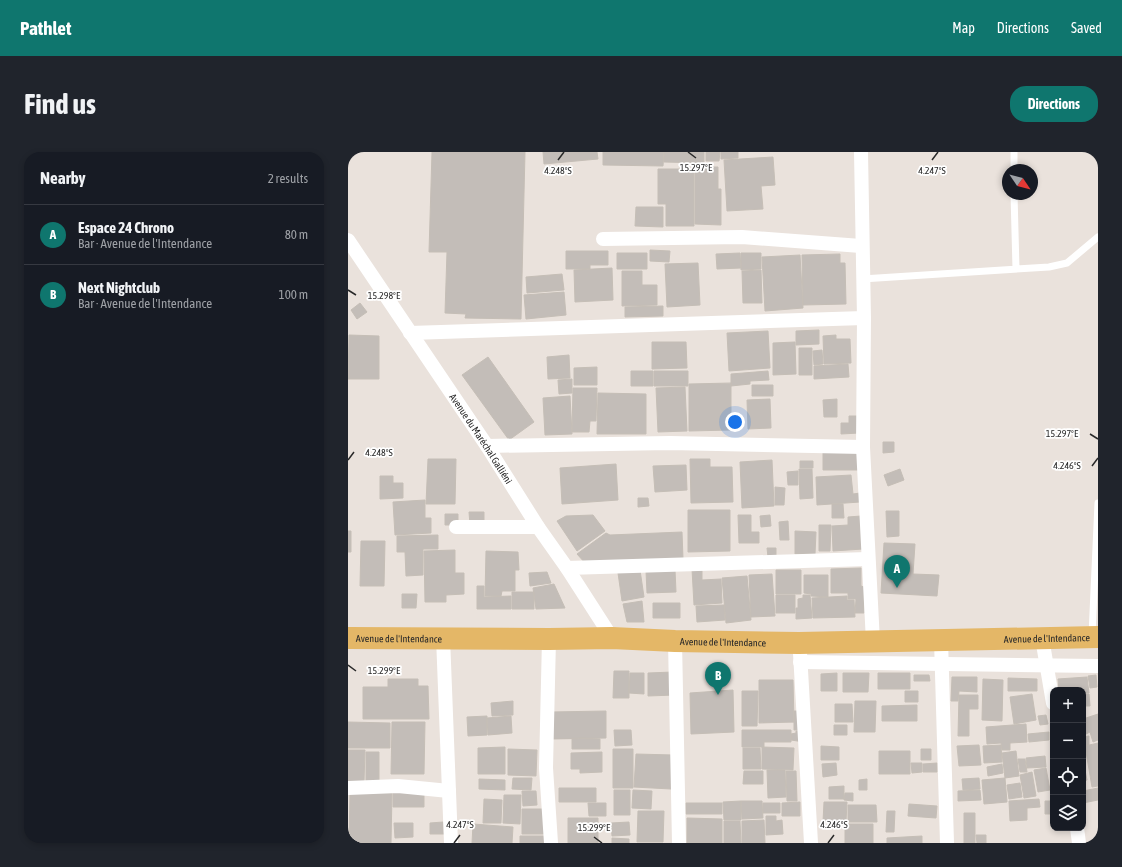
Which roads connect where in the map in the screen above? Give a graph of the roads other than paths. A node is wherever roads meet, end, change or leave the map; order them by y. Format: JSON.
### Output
{"nodes":[{"id":1,"x":861,"y":152,"type":"edge"},
{"id":2,"x":1014,"y":152,"type":"edge"},
{"id":3,"x":1014,"y":164,"type":"edge"},
{"id":4,"x":1014,"y":200,"type":"edge"},
{"id":5,"x":1098,"y":237,"type":"edge"},
{"id":6,"x":603,"y":239,"type":"dead end"},
{"id":7,"x":348,"y":240,"type":"edge"},
{"id":8,"x":861,"y":246,"type":"junction"},
{"id":9,"x":1016,"y":269,"type":"junction"},
{"id":10,"x":862,"y":279,"type":"junction"},
{"id":11,"x":864,"y":318,"type":"junction"},
{"id":12,"x":410,"y":333,"type":"junction"},
{"id":13,"x":487,"y":446,"type":"junction"},
{"id":14,"x":864,"y":447,"type":"junction"},
{"id":15,"x":1098,"y":503,"type":"edge"},
{"id":16,"x":456,"y":527,"type":"dead end"},
{"id":17,"x":538,"y":527,"type":"junction"},
{"id":18,"x":868,"y":559,"type":"junction"},
{"id":19,"x":567,"y":568,"type":"junction"},
{"id":20,"x":443,"y":637,"type":"junction"},
{"id":21,"x":1095,"y":637,"type":"edge"},
{"id":22,"x":348,"y":638,"type":"edge"},
{"id":23,"x":612,"y":638,"type":"junction"},
{"id":24,"x":1042,"y":638,"type":"junction"},
{"id":25,"x":549,"y":639,"type":"junction"},
{"id":26,"x":941,"y":640,"type":"junction"},
{"id":27,"x":675,"y":641,"type":"junction"},
{"id":28,"x":873,"y":642,"type":"junction"},
{"id":29,"x":800,"y":652,"type":"junction"},
{"id":30,"x":941,"y":665,"type":"junction"},
{"id":31,"x":1046,"y":666,"type":"junction"},
{"id":32,"x":1098,"y":666,"type":"edge"},
{"id":33,"x":1050,"y":687,"type":"edge"},
{"id":34,"x":348,"y":788,"type":"edge"},
{"id":35,"x":449,"y":791,"type":"junction"},
{"id":36,"x":451,"y":843,"type":"edge"},
{"id":37,"x":550,"y":843,"type":"edge"},
{"id":38,"x":679,"y":843,"type":"edge"},
{"id":39,"x":810,"y":843,"type":"edge"},
{"id":40,"x":947,"y":843,"type":"edge"}],
"edges":[{"from":1,"to":8,"type":"street"},
{"from":2,"to":3,"type":"lane"},
{"from":4,"to":9,"type":"lane"},
{"from":5,"to":9,"type":"lane"},
{"from":6,"to":8,"type":"street"},
{"from":7,"to":12,"type":"street","name":"Avenue du Maréchal Galliéni"},
{"from":8,"to":10,"type":"street"},
{"from":9,"to":10,"type":"lane"},
{"from":10,"to":11,"type":"street"},
{"from":11,"to":12,"type":"street"},
{"from":11,"to":14,"type":"street"},
{"from":12,"to":13,"type":"street","name":"Avenue du Maréchal Galliéni"},
{"from":13,"to":14,"type":"street"},
{"from":13,"to":17,"type":"street","name":"Avenue du Maréchal Galliéni"},
{"from":14,"to":18,"type":"street"},
{"from":15,"to":21,"type":"lane"},
{"from":16,"to":17,"type":"street"},
{"from":17,"to":19,"type":"street","name":"Avenue du Maréchal Galliéni"},
{"from":18,"to":19,"type":"street"},
{"from":18,"to":28,"type":"street"},
{"from":19,"to":23,"type":"street","name":"Avenue du Maréchal Galliéni"},
{"from":20,"to":22,"type":"main road","name":"Avenue de l'Intendance"},
{"from":20,"to":25,"type":"main road","name":"Avenue de l'Intendance"},
{"from":20,"to":35,"type":"street"},
{"from":21,"to":24,"type":"main road","name":"Avenue de l'Intendance"},
{"from":23,"to":25,"type":"main road","name":"Avenue de l'Intendance"},
{"from":23,"to":27,"type":"main road","name":"Avenue de l'Intendance"},
{"from":24,"to":26,"type":"main road","name":"Avenue de l'Intendance"},
{"from":24,"to":31,"type":"street"},
{"from":25,"to":37,"type":"street"},
{"from":26,"to":28,"type":"main road","name":"Avenue de l'Intendance"},
{"from":26,"to":30,"type":"street"},
{"from":27,"to":29,"type":"main road","name":"Avenue de l'Intendance"},
{"from":27,"to":38,"type":"street"},
{"from":28,"to":29,"type":"main road","name":"Avenue de l'Intendance"},
{"from":29,"to":30,"type":"street"},
{"from":29,"to":39,"type":"street"},
{"from":30,"to":31,"type":"street"},
{"from":30,"to":40,"type":"street"},
{"from":31,"to":32,"type":"street"},
{"from":31,"to":33,"type":"street"},
{"from":34,"to":35,"type":"street"},
{"from":35,"to":36,"type":"street"}]}
